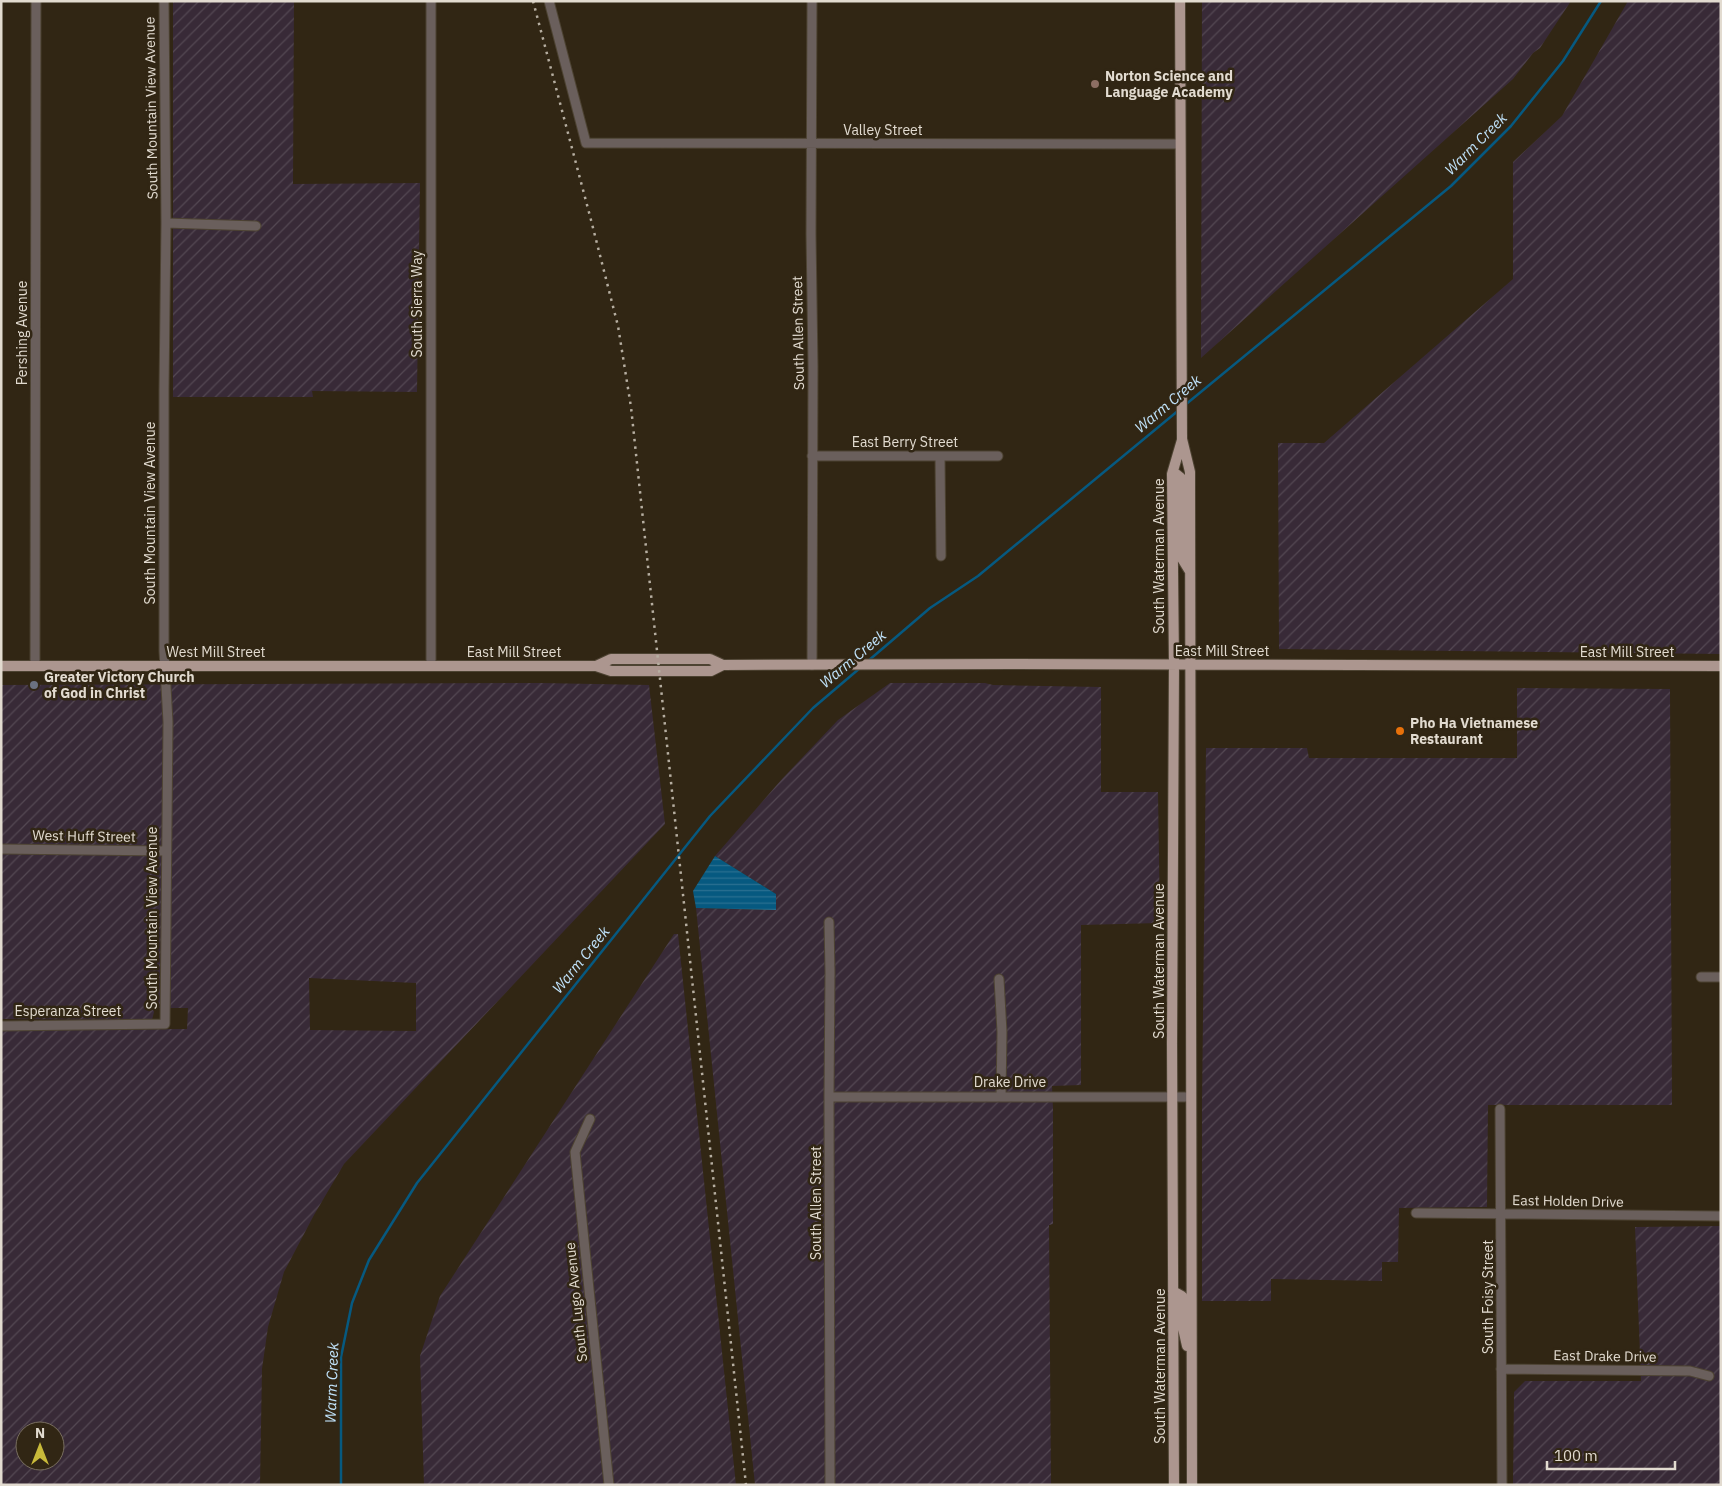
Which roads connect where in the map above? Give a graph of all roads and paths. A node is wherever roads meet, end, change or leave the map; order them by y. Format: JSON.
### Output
{"nodes":[{"id":1,"x":36,"y":1,"type":"edge"},
{"id":2,"x":164,"y":1,"type":"edge"},
{"id":3,"x":431,"y":1,"type":"edge"},
{"id":4,"x":550,"y":1,"type":"edge"},
{"id":5,"x":812,"y":1,"type":"edge"},
{"id":6,"x":1180,"y":1,"type":"edge"},
{"id":7,"x":811,"y":143,"type":"junction"},
{"id":8,"x":1180,"y":144,"type":"junction"},
{"id":9,"x":166,"y":223,"type":"junction"},
{"id":10,"x":256,"y":226,"type":"dead end"},
{"id":11,"x":1182,"y":439,"type":"junction"},
{"id":12,"x":812,"y":456,"type":"junction"},
{"id":13,"x":940,"y":456,"type":"junction"},
{"id":14,"x":998,"y":456,"type":"dead end"},
{"id":15,"x":1172,"y":474,"type":"junction"},
{"id":16,"x":941,"y":556,"type":"dead end"},
{"id":17,"x":1190,"y":571,"type":"junction"},
{"id":18,"x":1174,"y":664,"type":"junction"},
{"id":19,"x":431,"y":665,"type":"junction"},
{"id":20,"x":812,"y":665,"type":"junction"},
{"id":21,"x":1190,"y":665,"type":"junction"},
{"id":22,"x":1,"y":666,"type":"edge"},
{"id":23,"x":35,"y":666,"type":"junction"},
{"id":24,"x":165,"y":666,"type":"junction"},
{"id":25,"x":1721,"y":666,"type":"edge"},
{"id":26,"x":1,"y":849,"type":"edge"},
{"id":27,"x":166,"y":851,"type":"junction"},
{"id":28,"x":829,"y":922,"type":"dead end"},
{"id":29,"x":1701,"y":977,"type":"dead end"},
{"id":30,"x":1721,"y":977,"type":"edge"},
{"id":31,"x":999,"y":979,"type":"dead end"},
{"id":32,"x":165,"y":1024,"type":"joint"},
{"id":33,"x":1,"y":1026,"type":"edge"},
{"id":34,"x":1001,"y":1096,"type":"junction"},
{"id":35,"x":829,"y":1097,"type":"junction"},
{"id":36,"x":1173,"y":1097,"type":"junction"},
{"id":37,"x":1191,"y":1097,"type":"junction"},
{"id":38,"x":1500,"y":1109,"type":"dead end"},
{"id":39,"x":590,"y":1119,"type":"dead end"},
{"id":40,"x":1416,"y":1213,"type":"dead end"},
{"id":41,"x":1502,"y":1214,"type":"junction"},
{"id":42,"x":1721,"y":1216,"type":"edge"},
{"id":43,"x":1173,"y":1291,"type":"junction"},
{"id":44,"x":1192,"y":1364,"type":"junction"},
{"id":45,"x":1501,"y":1369,"type":"junction"},
{"id":46,"x":1709,"y":1376,"type":"dead end"},
{"id":47,"x":609,"y":1485,"type":"edge"},
{"id":48,"x":830,"y":1485,"type":"edge"},
{"id":49,"x":1174,"y":1485,"type":"edge"},
{"id":50,"x":1192,"y":1485,"type":"edge"},
{"id":51,"x":1502,"y":1485,"type":"edge"}],
"edges":[{"from":1,"to":23,"type":"street","name":"Pershing Avenue"},
{"from":2,"to":9,"type":"street","name":"South Mountain View Avenue"},
{"from":3,"to":19,"type":"street","name":"South Sierra Way"},
{"from":4,"to":7,"type":"street","name":"Valley Street"},
{"from":5,"to":7,"type":"street","name":"South Allen Street"},
{"from":6,"to":8,"type":"main road","name":"South Waterman Avenue"},
{"from":7,"to":8,"type":"street","name":"Valley Street"},
{"from":7,"to":12,"type":"street","name":"South Allen Street"},
{"from":8,"to":11,"type":"main road","name":"South Waterman Avenue"},
{"from":9,"to":10,"type":"street"},
{"from":9,"to":24,"type":"street","name":"South Mountain View Avenue"},
{"from":11,"to":15,"type":"main road","name":"South Waterman Avenue"},
{"from":11,"to":17,"type":"main road","name":"South Waterman Avenue"},
{"from":12,"to":13,"type":"street","name":"East Berry Street"},
{"from":12,"to":20,"type":"street","name":"South Allen Street"},
{"from":13,"to":14,"type":"street","name":"East Berry Street"},
{"from":13,"to":16,"type":"street"},
{"from":15,"to":17,"type":"main road"},
{"from":15,"to":18,"type":"main road","name":"South Waterman Avenue"},
{"from":17,"to":21,"type":"main road","name":"South Waterman Avenue"},
{"from":18,"to":20,"type":"main road","name":"East Mill Street"},
{"from":18,"to":21,"type":"main road","name":"East Mill Street"},
{"from":18,"to":36,"type":"main road","name":"South Waterman Avenue"},
{"from":19,"to":20,"type":"main road","name":"East Mill Street"},
{"from":19,"to":24,"type":"main road","name":"West Mill Street"},
{"from":21,"to":25,"type":"main road","name":"East Mill Street"},
{"from":21,"to":37,"type":"main road","name":"South Waterman Avenue"},
{"from":22,"to":23,"type":"main road","name":"West Mill Street"},
{"from":23,"to":24,"type":"main road","name":"West Mill Street"},
{"from":24,"to":27,"type":"street","name":"South Mountain View Avenue"},
{"from":26,"to":27,"type":"street","name":"West Huff Street"},
{"from":27,"to":32,"type":"street","name":"South Mountain View Avenue"},
{"from":28,"to":35,"type":"street","name":"South Allen Street"},
{"from":29,"to":30,"type":"street"},
{"from":31,"to":34,"type":"street"},
{"from":32,"to":33,"type":"street","name":"Esperanza Street"},
{"from":34,"to":35,"type":"street","name":"Drake Drive"},
{"from":34,"to":36,"type":"street","name":"Drake Drive"},
{"from":35,"to":48,"type":"street","name":"South Allen Street"},
{"from":36,"to":37,"type":"street","name":"Drake Drive"},
{"from":36,"to":43,"type":"main road","name":"South Waterman Avenue"},
{"from":37,"to":44,"type":"main road","name":"South Waterman Avenue"},
{"from":38,"to":41,"type":"street","name":"South Foisy Street"},
{"from":39,"to":47,"type":"street","name":"South Lugo Avenue"},
{"from":40,"to":41,"type":"street","name":"East Holden Drive"},
{"from":41,"to":42,"type":"street","name":"East Holden Drive"},
{"from":41,"to":45,"type":"street","name":"South Foisy Street"},
{"from":43,"to":44,"type":"main road"},
{"from":43,"to":49,"type":"main road","name":"South Waterman Avenue"},
{"from":44,"to":50,"type":"main road","name":"South Waterman Avenue"},
{"from":45,"to":46,"type":"street","name":"East Drake Drive"},
{"from":45,"to":51,"type":"street","name":"South Foisy Street"}]}
